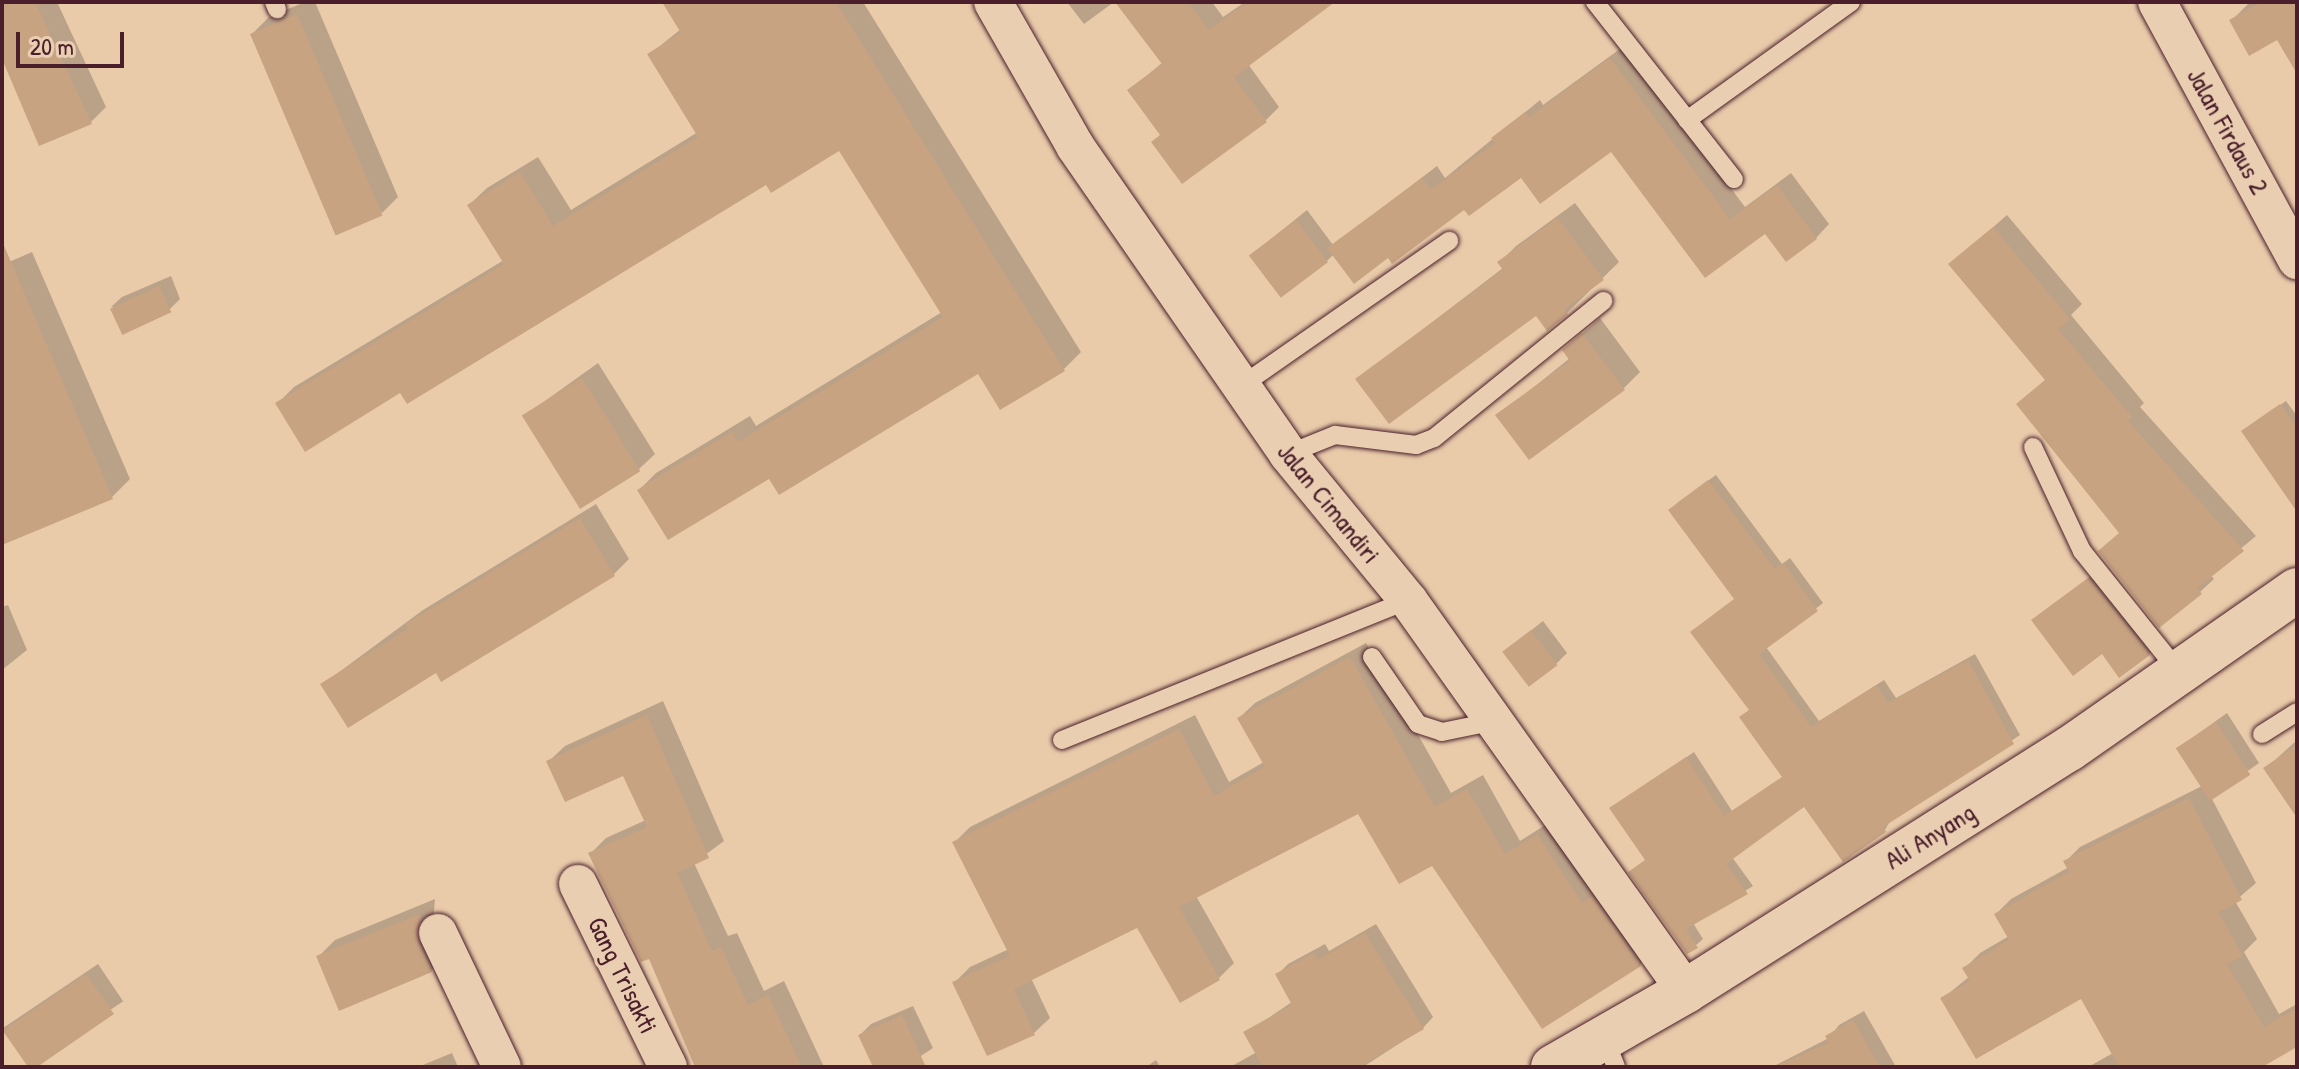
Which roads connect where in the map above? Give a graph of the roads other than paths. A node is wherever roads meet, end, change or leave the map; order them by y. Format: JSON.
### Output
{"nodes":[{"id":1,"x":993,"y":2,"type":"edge"},
{"id":2,"x":1595,"y":2,"type":"edge"},
{"id":3,"x":1851,"y":2,"type":"edge"},
{"id":4,"x":2157,"y":2,"type":"edge"},
{"id":5,"x":1687,"y":120,"type":"junction"},
{"id":6,"x":1734,"y":179,"type":"dead end"},
{"id":7,"x":2292,"y":237,"type":"edge"},
{"id":8,"x":1449,"y":241,"type":"dead end"},
{"id":9,"x":1603,"y":301,"type":"dead end"},
{"id":10,"x":1241,"y":386,"type":"junction"},
{"id":11,"x":2033,"y":447,"type":"dead end"},
{"id":12,"x":1288,"y":454,"type":"junction"},
{"id":13,"x":2297,"y":590,"type":"edge"},
{"id":14,"x":1408,"y":600,"type":"junction"},
{"id":15,"x":1372,"y":657,"type":"dead end"},
{"id":16,"x":2194,"y":662,"type":"junction"},
{"id":17,"x":2297,"y":712,"type":"edge"},
{"id":18,"x":1491,"y":722,"type":"junction"},
{"id":19,"x":2262,"y":734,"type":"dead end"},
{"id":20,"x":1062,"y":740,"type":"dead end"},
{"id":21,"x":578,"y":884,"type":"dead end"},
{"id":22,"x":438,"y":933,"type":"dead end"},
{"id":23,"x":1686,"y":991,"type":"junction"},
{"id":24,"x":1610,"y":1052,"type":"edge"},
{"id":25,"x":502,"y":1067,"type":"edge"},
{"id":26,"x":668,"y":1067,"type":"edge"},
{"id":27,"x":1553,"y":1067,"type":"edge"}],
"edges":[{"from":1,"to":10,"type":"street","name":"Jalan Cimandiri"},
{"from":2,"to":5,"type":"lane"},
{"from":3,"to":5,"type":"lane"},
{"from":4,"to":7,"type":"street","name":"Jalan Firdaus 2"},
{"from":5,"to":6,"type":"lane"},
{"from":8,"to":10,"type":"lane"},
{"from":9,"to":12,"type":"lane"},
{"from":10,"to":12,"type":"street","name":"Jalan Cimandiri"},
{"from":11,"to":16,"type":"lane"},
{"from":12,"to":14,"type":"street","name":"Jalan Cimandiri"},
{"from":13,"to":16,"type":"street","name":"Ali Anyang"},
{"from":14,"to":18,"type":"street","name":"Jalan Cimandiri"},
{"from":14,"to":20,"type":"lane"},
{"from":15,"to":18,"type":"lane"},
{"from":16,"to":23,"type":"street","name":"Ali Anyang"},
{"from":17,"to":19,"type":"lane"},
{"from":18,"to":23,"type":"street","name":"Jalan Cimandiri"},
{"from":21,"to":26,"type":"street","name":"Gang Trisakti"},
{"from":22,"to":25,"type":"street"},
{"from":23,"to":24,"type":"street","name":"Ali Anyang"},
{"from":24,"to":27,"type":"street","name":"Ali Anyang"}]}
